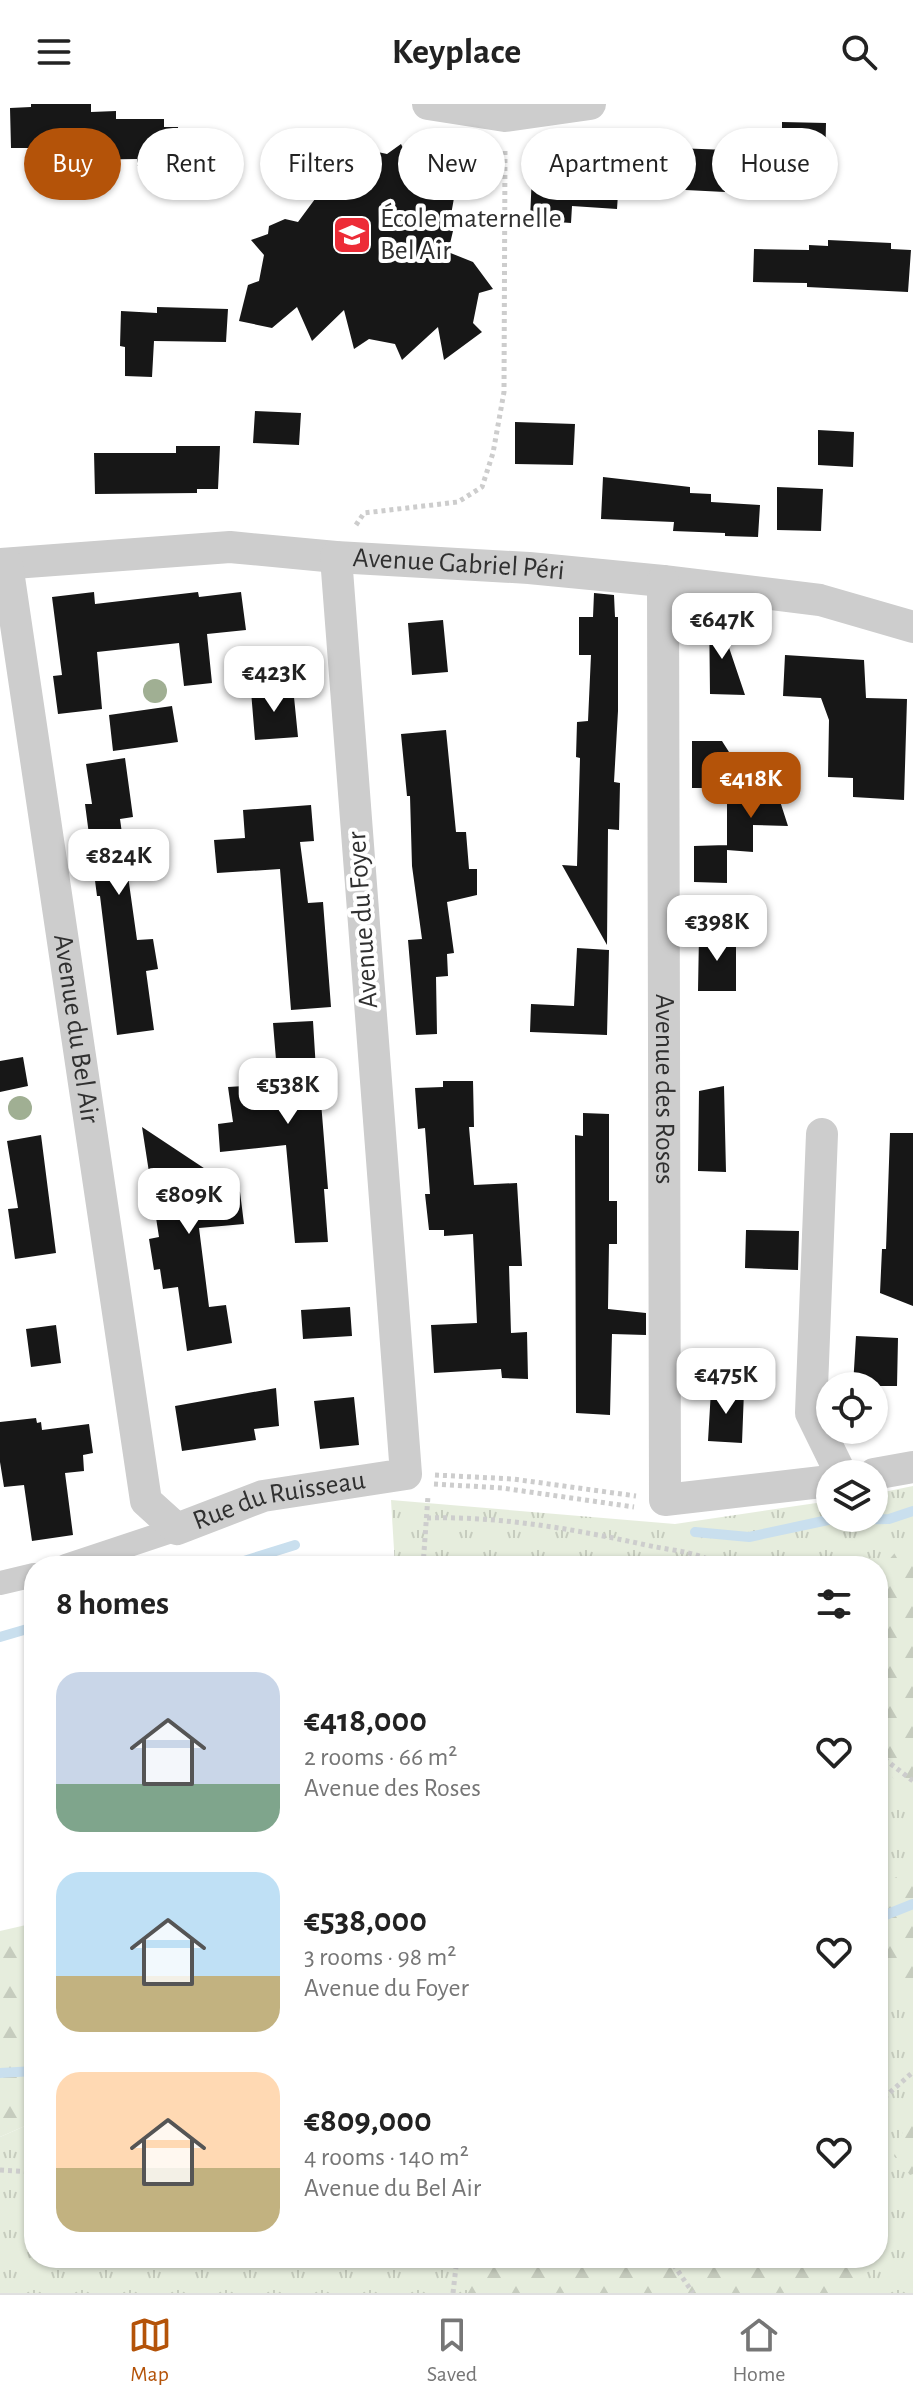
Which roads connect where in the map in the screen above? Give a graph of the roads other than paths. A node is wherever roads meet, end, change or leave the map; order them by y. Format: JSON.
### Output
{"nodes":[{"id":1,"x":590,"y":104,"type":"edge"},
{"id":2,"x":439,"y":105,"type":"edge"},
{"id":3,"x":336,"y":557,"type":"junction"},
{"id":4,"x":4,"y":564,"type":"edge"},
{"id":5,"x":663,"y":581,"type":"junction"},
{"id":6,"x":913,"y":627,"type":"edge"},
{"id":7,"x":822,"y":1134,"type":"dead end"},
{"id":8,"x":834,"y":1460,"type":"edge"},
{"id":9,"x":913,"y":1467,"type":"edge"},
{"id":10,"x":888,"y":1471,"type":"edge"},
{"id":11,"x":406,"y":1474,"type":"joint"},
{"id":12,"x":816,"y":1483,"type":"edge"},
{"id":13,"x":177,"y":1529,"type":"junction"},
{"id":14,"x":96,"y":1556,"type":"edge"},
{"id":15,"x":24,"y":1577,"type":"edge"},
{"id":16,"x":0,"y":1583,"type":"edge"}],
"edges":[{"from":1,"to":2,"type":"street"},
{"from":3,"to":4,"type":"street","name":"Avenue Gabriel Péri"},
{"from":3,"to":5,"type":"street","name":"Avenue Gabriel Péri"},
{"from":3,"to":11,"type":"street","name":"Avenue du Foyer"},
{"from":4,"to":13,"type":"street","name":"Avenue du Bel Air"},
{"from":5,"to":6,"type":"street","name":"Avenue Gabriel Péri"},
{"from":5,"to":12,"type":"street","name":"Avenue des Roses"},
{"from":7,"to":8,"type":"street"},
{"from":9,"to":10,"type":"street"},
{"from":11,"to":13,"type":"street","name":"Rue du Ruisseau"},
{"from":13,"to":14,"type":"street","name":"Rue du Ruisseau"},
{"from":15,"to":16,"type":"street"}]}
